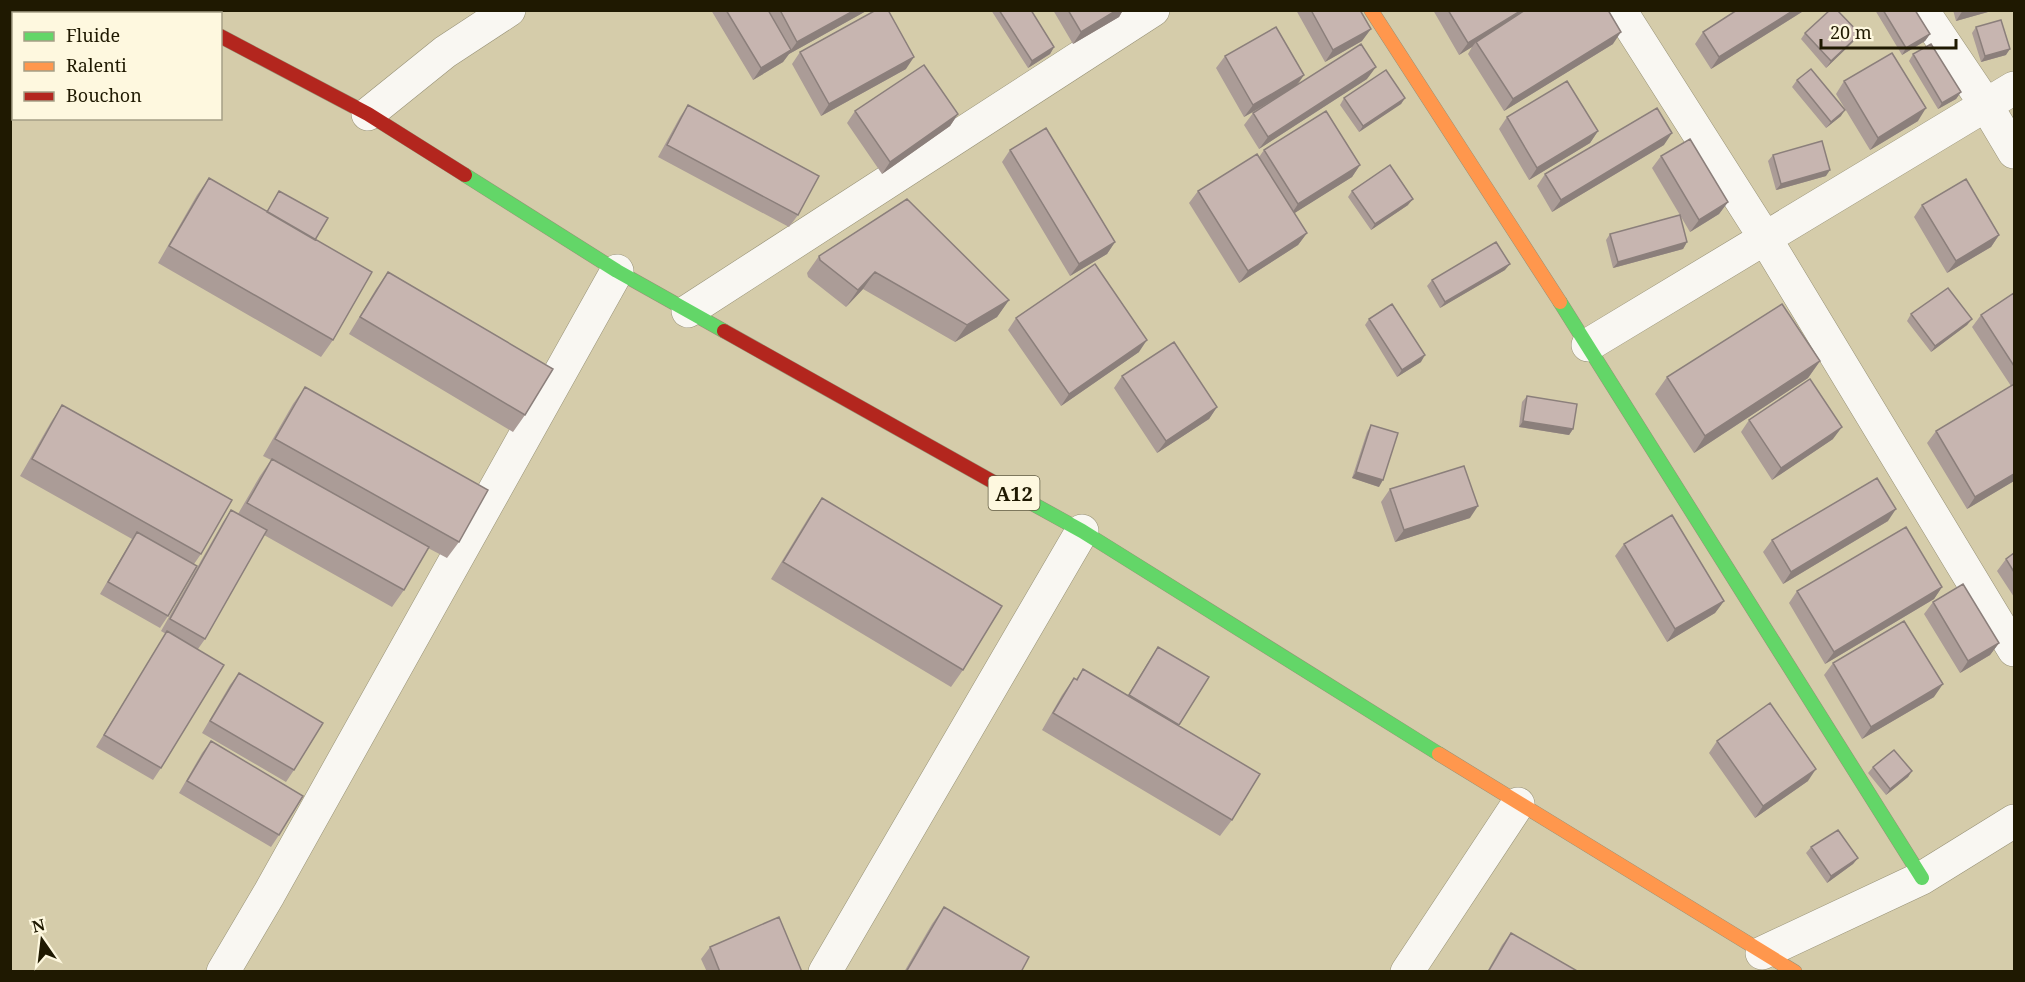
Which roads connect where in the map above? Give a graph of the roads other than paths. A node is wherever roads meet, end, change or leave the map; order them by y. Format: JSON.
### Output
{"nodes":[{"id":1,"x":509,"y":10,"type":"edge"},
{"id":2,"x":1153,"y":10,"type":"edge"},
{"id":3,"x":1371,"y":10,"type":"edge"},
{"id":4,"x":1620,"y":10,"type":"edge"},
{"id":5,"x":1922,"y":10,"type":"edge"},
{"id":6,"x":222,"y":37,"type":"edge"},
{"id":7,"x":2014,"y":88,"type":"edge"},
{"id":8,"x":1986,"y":105,"type":"junction"},
{"id":9,"x":368,"y":114,"type":"junction"},
{"id":10,"x":2014,"y":152,"type":"edge"},
{"id":11,"x":1765,"y":238,"type":"junction"},
{"id":12,"x":617,"y":271,"type":"junction"},
{"id":13,"x":688,"y":311,"type":"junction"},
{"id":14,"x":1588,"y":345,"type":"junction"},
{"id":15,"x":1082,"y":531,"type":"junction"},
{"id":16,"x":2014,"y":650,"type":"edge"},
{"id":17,"x":1518,"y":804,"type":"junction"},
{"id":18,"x":2014,"y":821,"type":"edge"},
{"id":19,"x":1922,"y":878,"type":"junction"},
{"id":20,"x":1762,"y":953,"type":"junction"},
{"id":21,"x":223,"y":972,"type":"edge"},
{"id":22,"x":825,"y":972,"type":"edge"},
{"id":23,"x":1407,"y":972,"type":"edge"},
{"id":24,"x":1795,"y":972,"type":"edge"}],
"edges":[{"from":1,"to":9,"type":"street"},
{"from":2,"to":13,"type":"street"},
{"from":3,"to":14,"type":"main road"},
{"from":4,"to":11,"type":"street"},
{"from":5,"to":8,"type":"street"},
{"from":6,"to":9,"type":"main road","number":"A12"},
{"from":7,"to":8,"type":"street"},
{"from":8,"to":10,"type":"street"},
{"from":8,"to":11,"type":"street"},
{"from":9,"to":12,"type":"main road","number":"A12"},
{"from":11,"to":14,"type":"street"},
{"from":11,"to":16,"type":"street"},
{"from":12,"to":13,"type":"main road","number":"A12"},
{"from":12,"to":21,"type":"street"},
{"from":13,"to":15,"type":"main road","number":"A12"},
{"from":14,"to":19,"type":"main road"},
{"from":15,"to":17,"type":"main road","number":"A12"},
{"from":15,"to":22,"type":"street"},
{"from":17,"to":20,"type":"main road","number":"A12"},
{"from":17,"to":23,"type":"street"},
{"from":18,"to":19,"type":"street"},
{"from":19,"to":20,"type":"street"},
{"from":20,"to":24,"type":"main road","number":"A12"}]}
